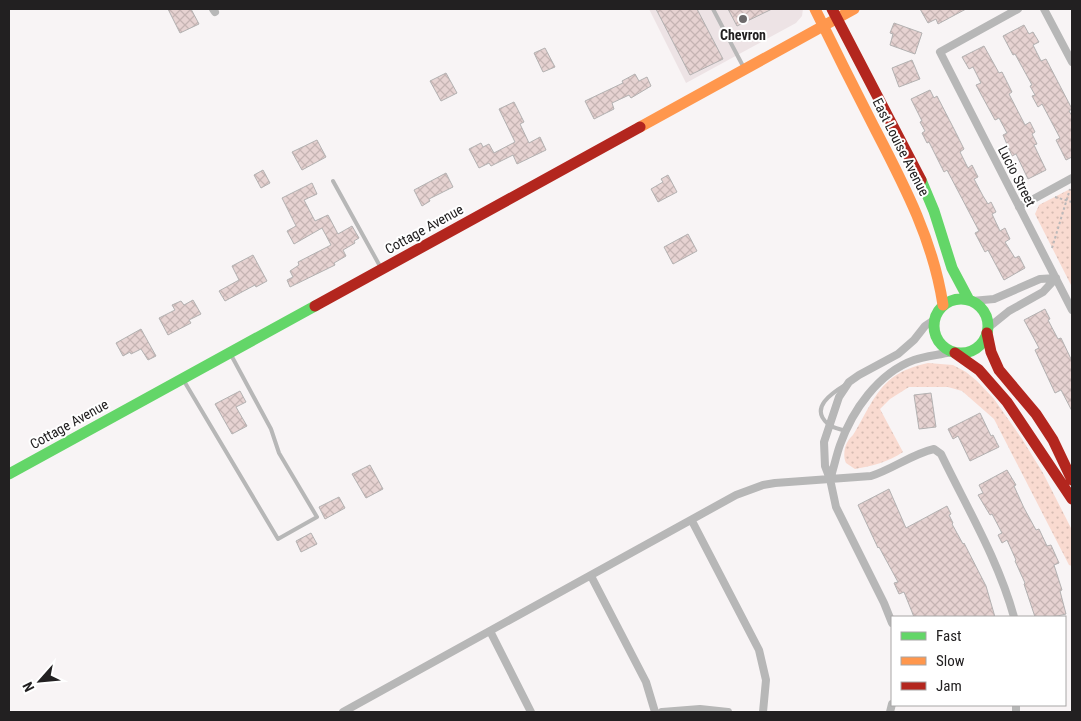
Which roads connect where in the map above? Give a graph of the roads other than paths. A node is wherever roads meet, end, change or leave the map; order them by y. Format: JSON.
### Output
{"nodes":[{"id":1,"x":713,"y":9,"type":"edge"},
{"id":2,"x":815,"y":9,"type":"edge"},
{"id":3,"x":854,"y":9,"type":"edge"},
{"id":4,"x":1018,"y":9,"type":"edge"},
{"id":5,"x":1044,"y":9,"type":"edge"},
{"id":6,"x":835,"y":14,"type":"edge"},
{"id":7,"x":823,"y":26,"type":"junction"},
{"id":8,"x":1072,"y":62,"type":"edge"},
{"id":9,"x":744,"y":68,"type":"junction"},
{"id":10,"x":1072,"y":178,"type":"edge"},
{"id":11,"x":334,"y":181,"type":"dead end"},
{"id":12,"x":1019,"y":207,"type":"junction"},
{"id":13,"x":382,"y":270,"type":"junction"},
{"id":14,"x":1056,"y":278,"type":"junction"},
{"id":15,"x":971,"y":301,"type":"junction"},
{"id":16,"x":943,"y":305,"type":"junction"},
{"id":17,"x":1072,"y":310,"type":"edge"},
{"id":18,"x":934,"y":320,"type":"junction"},
{"id":19,"x":988,"y":331,"type":"junction"},
{"id":20,"x":230,"y":353,"type":"junction"},
{"id":21,"x":953,"y":353,"type":"junction"},
{"id":22,"x":183,"y":379,"type":"junction"},
{"id":23,"x":849,"y":382,"type":"junction"},
{"id":24,"x":828,"y":425,"type":"junction"},
{"id":25,"x":846,"y":431,"type":"junction"},
{"id":26,"x":9,"y":474,"type":"edge"},
{"id":27,"x":830,"y":479,"type":"junction"},
{"id":28,"x":1072,"y":480,"type":"edge"},
{"id":29,"x":1072,"y":499,"type":"edge"},
{"id":30,"x":692,"y":520,"type":"junction"},
{"id":31,"x":591,"y":576,"type":"junction"},
{"id":32,"x":1014,"y":616,"type":"edge"},
{"id":33,"x":891,"y":620,"type":"edge"},
{"id":34,"x":490,"y":631,"type":"junction"},
{"id":35,"x":343,"y":712,"type":"edge"},
{"id":36,"x":531,"y":712,"type":"edge"},
{"id":37,"x":655,"y":712,"type":"edge"},
{"id":38,"x":662,"y":712,"type":"edge"},
{"id":39,"x":728,"y":712,"type":"edge"},
{"id":40,"x":763,"y":712,"type":"edge"}],
"edges":[{"from":1,"to":9,"type":"lane"},
{"from":2,"to":7,"type":"street","name":"East Louise Avenue"},
{"from":3,"to":6,"type":"street","name":"Cottage Avenue"},
{"from":4,"to":12,"type":"street","name":"Lucio Street"},
{"from":5,"to":8,"type":"street"},
{"from":6,"to":7,"type":"street","name":"Cottage Avenue"},
{"from":6,"to":15,"type":"street","name":"East Louise Avenue"},
{"from":7,"to":9,"type":"street","name":"Cottage Avenue"},
{"from":7,"to":16,"type":"street","name":"East Louise Avenue"},
{"from":9,"to":13,"type":"street","name":"Cottage Avenue"},
{"from":10,"to":12,"type":"street"},
{"from":11,"to":13,"type":"lane"},
{"from":12,"to":14,"type":"street","name":"Lucio Street"},
{"from":13,"to":20,"type":"street","name":"Cottage Avenue"},
{"from":14,"to":15,"type":"street"},
{"from":14,"to":17,"type":"street","name":"Lucio Street"},
{"from":14,"to":19,"type":"street"},
{"from":15,"to":16,"type":"street"},
{"from":15,"to":19,"type":"street","name":"East Louise Avenue"},
{"from":16,"to":18,"type":"street"},
{"from":18,"to":21,"type":"street"},
{"from":18,"to":23,"type":"street"},
{"from":19,"to":21,"type":"street"},
{"from":19,"to":28,"type":"street","name":"East Louise Avenue"},
{"from":20,"to":22,"type":"street","name":"Cottage Avenue"},
{"from":20,"to":22,"type":"lane"},
{"from":21,"to":25,"type":"street"},
{"from":21,"to":29,"type":"street"},
{"from":22,"to":26,"type":"street","name":"Cottage Avenue"},
{"from":23,"to":24,"type":"street"},
{"from":23,"to":24,"type":"lane"},
{"from":24,"to":25,"type":"lane"},
{"from":24,"to":27,"type":"street"},
{"from":25,"to":27,"type":"street"},
{"from":27,"to":30,"type":"street"},
{"from":27,"to":32,"type":"street"},
{"from":27,"to":33,"type":"street"},
{"from":30,"to":31,"type":"street"},
{"from":30,"to":40,"type":"street"},
{"from":31,"to":34,"type":"street"},
{"from":31,"to":37,"type":"street"},
{"from":34,"to":35,"type":"street"},
{"from":34,"to":36,"type":"street"},
{"from":38,"to":39,"type":"street"}]}
